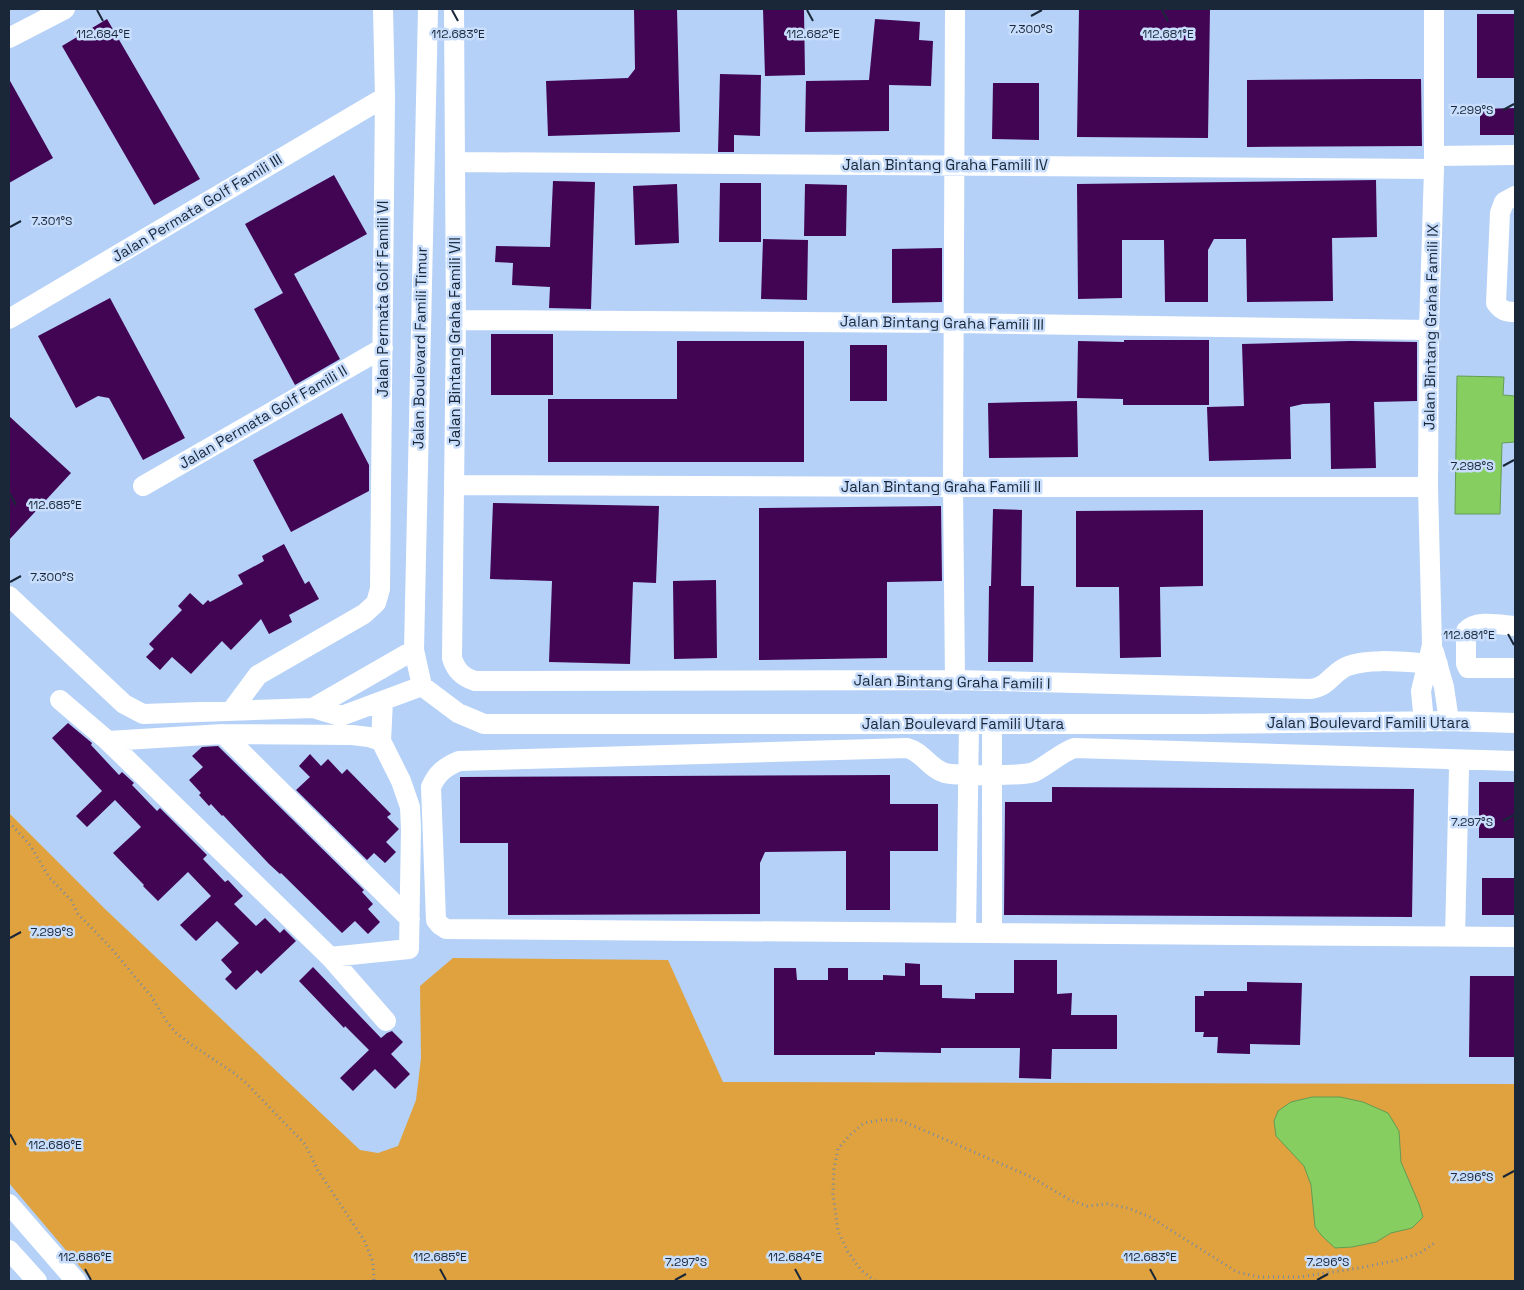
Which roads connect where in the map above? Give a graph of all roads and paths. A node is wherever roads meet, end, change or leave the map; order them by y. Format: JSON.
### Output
{"nodes":[{"id":1,"x":65,"y":9,"type":"edge"},
{"id":2,"x":383,"y":9,"type":"edge"},
{"id":3,"x":428,"y":9,"type":"edge"},
{"id":4,"x":454,"y":9,"type":"edge"},
{"id":5,"x":955,"y":9,"type":"edge"},
{"id":6,"x":1434,"y":9,"type":"edge"},
{"id":7,"x":9,"y":38,"type":"edge"},
{"id":8,"x":384,"y":97,"type":"junction"},
{"id":9,"x":1515,"y":155,"type":"edge"},
{"id":10,"x":456,"y":162,"type":"junction"},
{"id":11,"x":1435,"y":162,"type":"junction"},
{"id":12,"x":953,"y":165,"type":"junction"},
{"id":13,"x":1515,"y":196,"type":"edge"},
{"id":14,"x":1515,"y":312,"type":"edge"},
{"id":15,"x":9,"y":319,"type":"edge"},
{"id":16,"x":456,"y":320,"type":"junction"},
{"id":17,"x":953,"y":323,"type":"junction"},
{"id":18,"x":1429,"y":330,"type":"junction"},
{"id":19,"x":383,"y":348,"type":"junction"},
{"id":20,"x":454,"y":485,"type":"junction"},
{"id":21,"x":143,"y":486,"type":"dead end"},
{"id":22,"x":953,"y":487,"type":"junction"},
{"id":23,"x":1428,"y":487,"type":"junction"},
{"id":24,"x":9,"y":596,"type":"edge"},
{"id":25,"x":1515,"y":626,"type":"edge"},
{"id":26,"x":414,"y":650,"type":"junction"},
{"id":27,"x":1432,"y":658,"type":"junction"},
{"id":28,"x":1515,"y":668,"type":"edge"},
{"id":29,"x":459,"y":673,"type":"joint"},
{"id":30,"x":956,"y":680,"type":"junction"},
{"id":31,"x":422,"y":686,"type":"junction"},
{"id":32,"x":60,"y":700,"type":"dead end"},
{"id":33,"x":383,"y":701,"type":"junction"},
{"id":34,"x":313,"y":708,"type":"junction"},
{"id":35,"x":232,"y":710,"type":"junction"},
{"id":36,"x":1448,"y":721,"type":"junction"},
{"id":37,"x":1424,"y":722,"type":"junction"},
{"id":38,"x":1515,"y":723,"type":"edge"},
{"id":39,"x":969,"y":724,"type":"junction"},
{"id":40,"x":992,"y":724,"type":"junction"},
{"id":41,"x":222,"y":734,"type":"junction"},
{"id":42,"x":108,"y":741,"type":"junction"},
{"id":43,"x":381,"y":741,"type":"junction"},
{"id":44,"x":1452,"y":760,"type":"junction"},
{"id":45,"x":1515,"y":761,"type":"edge"},
{"id":46,"x":968,"y":774,"type":"junction"},
{"id":47,"x":992,"y":775,"type":"junction"},
{"id":48,"x":9,"y":822,"type":"edge"},
{"id":49,"x":410,"y":919,"type":"junction"},
{"id":50,"x":966,"y":933,"type":"junction"},
{"id":51,"x":992,"y":933,"type":"junction"},
{"id":52,"x":1455,"y":936,"type":"junction"},
{"id":53,"x":1515,"y":937,"type":"edge"},
{"id":54,"x":330,"y":957,"type":"junction"},
{"id":55,"x":386,"y":1021,"type":"dead end"},
{"id":56,"x":9,"y":1204,"type":"edge"},
{"id":57,"x":1436,"y":1242,"type":"dead end"},
{"id":58,"x":9,"y":1250,"type":"edge"},
{"id":59,"x":1299,"y":1279,"type":"edge"},
{"id":60,"x":37,"y":1281,"type":"edge"},
{"id":61,"x":76,"y":1281,"type":"edge"},
{"id":62,"x":374,"y":1281,"type":"edge"},
{"id":63,"x":875,"y":1281,"type":"edge"}],
"edges":[{"from":1,"to":7,"type":"street"},
{"from":2,"to":8,"type":"street","name":"Jalan Permata Golf Famili VI"},
{"from":3,"to":26,"type":"street","name":"Jalan Boulevard Famili Timur"},
{"from":4,"to":10,"type":"street","name":"Jalan Bintang Graha Famili VII"},
{"from":5,"to":12,"type":"street"},
{"from":6,"to":11,"type":"street","name":"Jalan Bintang Graha Famili IX"},
{"from":8,"to":15,"type":"street","name":"Jalan Permata Golf Famili III"},
{"from":8,"to":19,"type":"street","name":"Jalan Permata Golf Famili VI"},
{"from":9,"to":11,"type":"street","name":"Jalan Bintang Graha Famili IV"},
{"from":10,"to":12,"type":"street","name":"Jalan Bintang Graha Famili IV"},
{"from":10,"to":16,"type":"street","name":"Jalan Bintang Graha Famili VII"},
{"from":11,"to":12,"type":"street","name":"Jalan Bintang Graha Famili IV"},
{"from":11,"to":18,"type":"street","name":"Jalan Bintang Graha Famili IX"},
{"from":12,"to":17,"type":"street"},
{"from":13,"to":14,"type":"street"},
{"from":16,"to":17,"type":"street","name":"Jalan Bintang Graha Famili III"},
{"from":16,"to":20,"type":"street","name":"Jalan Bintang Graha Famili VII"},
{"from":17,"to":18,"type":"street","name":"Jalan Bintang Graha Famili III"},
{"from":17,"to":22,"type":"street"},
{"from":18,"to":23,"type":"street","name":"Jalan Bintang Graha Famili IX"},
{"from":19,"to":21,"type":"street","name":"Jalan Permata Golf Famili II"},
{"from":19,"to":35,"type":"street","name":"Jalan Permata Golf Famili VI"},
{"from":20,"to":22,"type":"street","name":"Jalan Bintang Graha Famili II"},
{"from":20,"to":29,"type":"street","name":"Jalan Bintang Graha Famili VII"},
{"from":22,"to":23,"type":"street","name":"Jalan Bintang Graha Famili II"},
{"from":22,"to":30,"type":"street"},
{"from":23,"to":27,"type":"street","name":"Jalan Bintang Graha Famili IX"},
{"from":24,"to":35,"type":"street"},
{"from":25,"to":28,"type":"street"},
{"from":26,"to":31,"type":"street","name":"Jalan Boulevard Famili Timur"},
{"from":26,"to":34,"type":"street"},
{"from":27,"to":30,"type":"street","name":"Jalan Bintang Graha Famili I"},
{"from":27,"to":36,"type":"street","name":"Jalan Bintang Graha Famili IX"},
{"from":27,"to":37,"type":"street","name":"Jalan Bintang Graha Famili IX"},
{"from":29,"to":30,"type":"street","name":"Jalan Bintang Graha Famili I"},
{"from":31,"to":33,"type":"street"},
{"from":31,"to":39,"type":"street","name":"Jalan Boulevard Famili Utara"},
{"from":32,"to":42,"type":"street"},
{"from":33,"to":34,"type":"street"},
{"from":33,"to":43,"type":"street"},
{"from":34,"to":35,"type":"street"},
{"from":36,"to":37,"type":"street","name":"Jalan Boulevard Famili Utara"},
{"from":36,"to":38,"type":"street","name":"Jalan Boulevard Famili Utara"},
{"from":37,"to":40,"type":"street","name":"Jalan Boulevard Famili Utara"},
{"from":39,"to":40,"type":"street","name":"Jalan Boulevard Famili Utara"},
{"from":39,"to":46,"type":"street"},
{"from":40,"to":47,"type":"street"},
{"from":41,"to":42,"type":"street"},
{"from":41,"to":43,"type":"street"},
{"from":41,"to":49,"type":"street"},
{"from":42,"to":54,"type":"street"},
{"from":43,"to":49,"type":"street"},
{"from":44,"to":45,"type":"street"},
{"from":44,"to":47,"type":"street"},
{"from":44,"to":52,"type":"street"},
{"from":46,"to":47,"type":"street"},
{"from":46,"to":50,"type":"street"},
{"from":46,"to":50,"type":"street"},
{"from":47,"to":51,"type":"street"},
{"from":48,"to":62,"type":"path"},
{"from":49,"to":54,"type":"street"},
{"from":50,"to":51,"type":"street"},
{"from":51,"to":52,"type":"street"},
{"from":52,"to":53,"type":"street"},
{"from":54,"to":55,"type":"street"},
{"from":56,"to":61,"type":"street"},
{"from":57,"to":59,"type":"path"},
{"from":58,"to":60,"type":"street"},
{"from":59,"to":63,"type":"path"}]}
